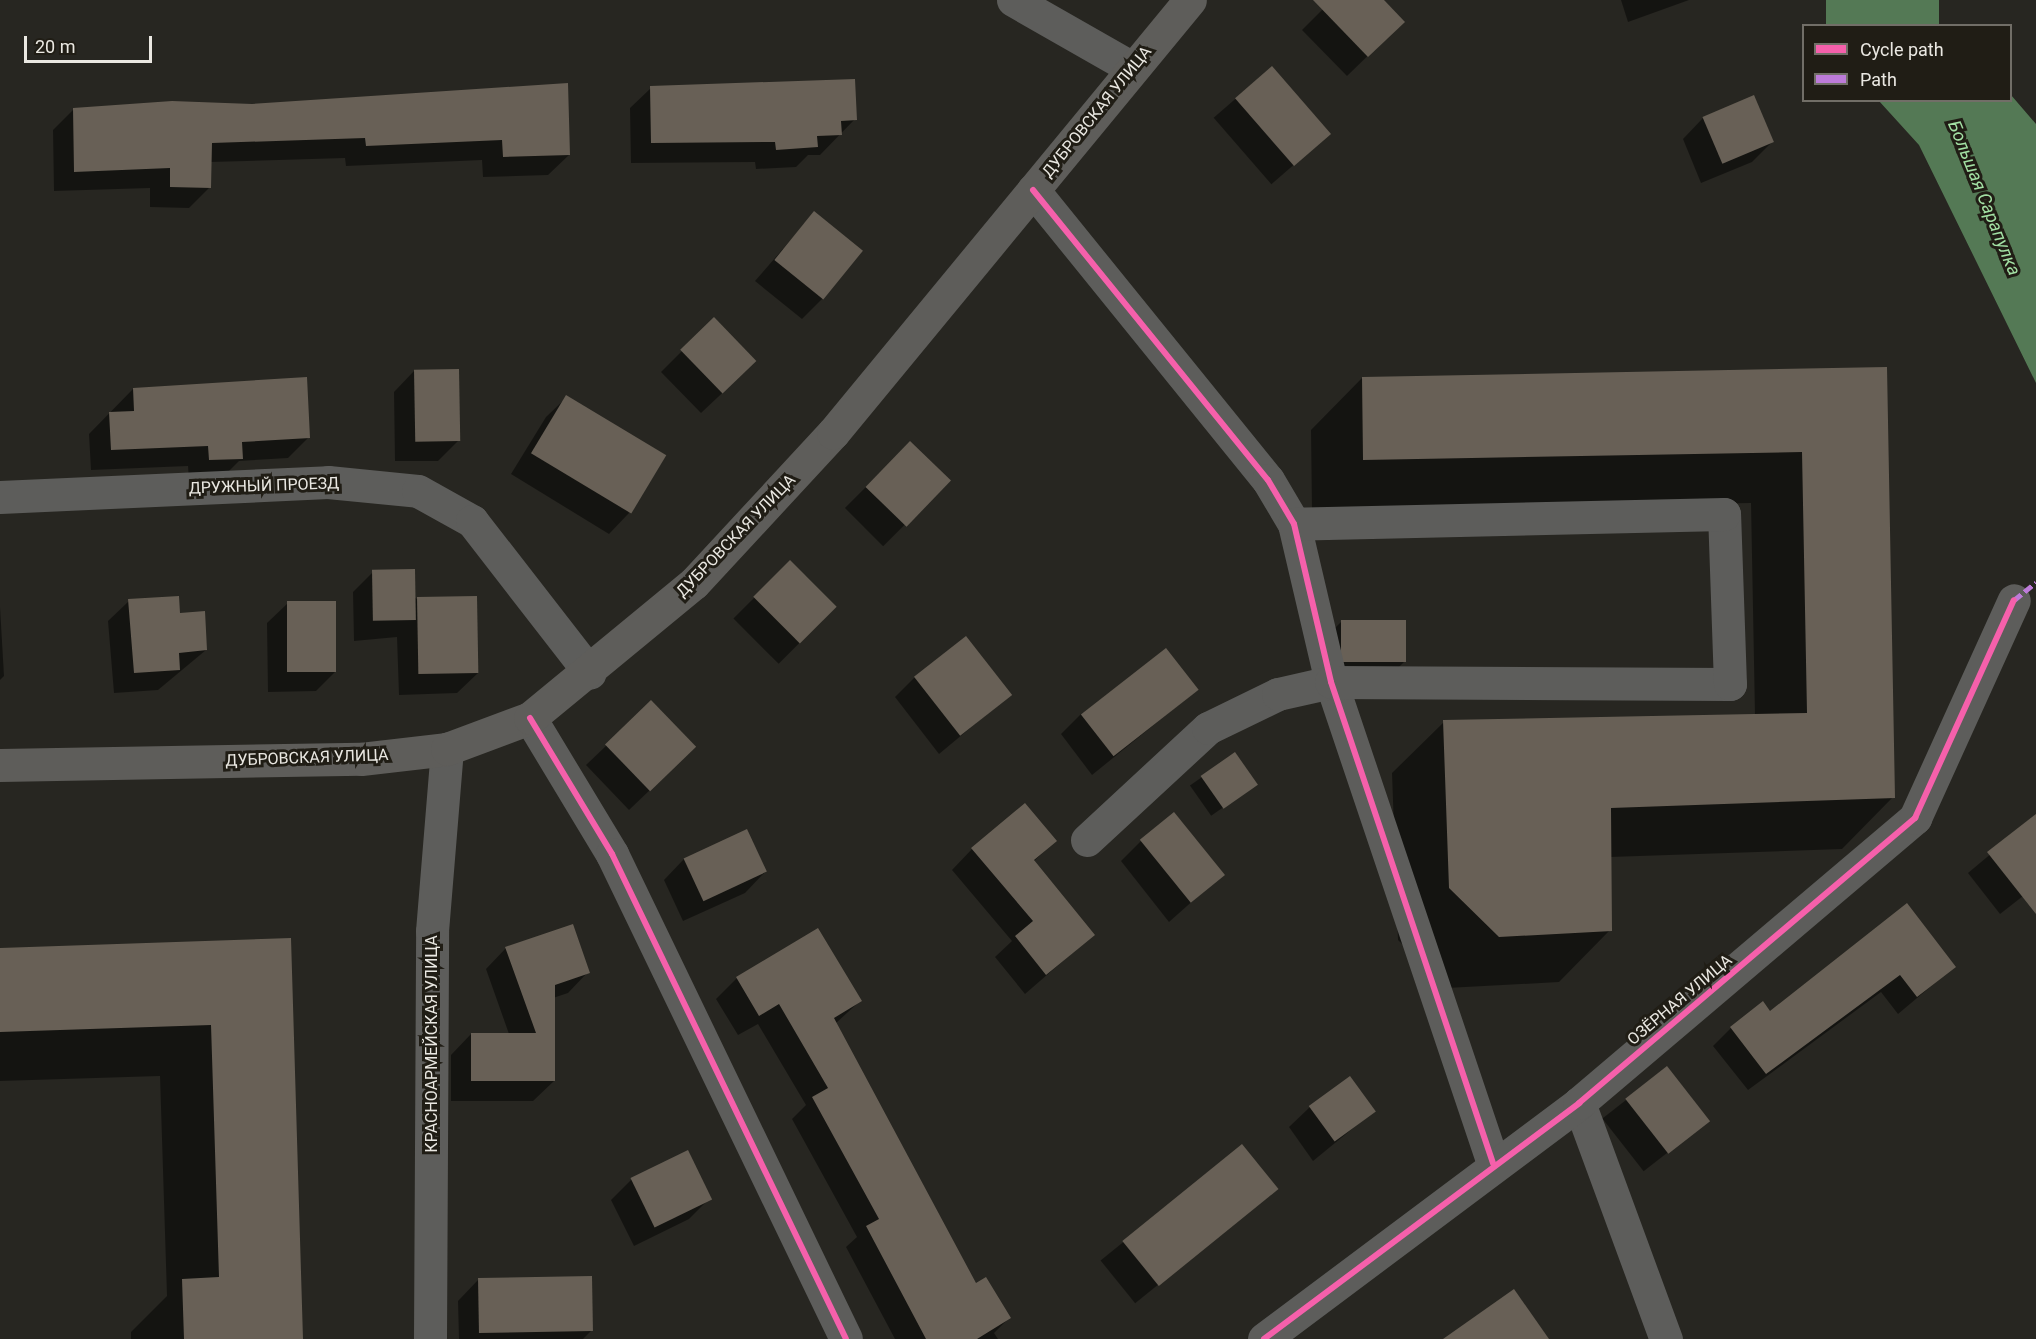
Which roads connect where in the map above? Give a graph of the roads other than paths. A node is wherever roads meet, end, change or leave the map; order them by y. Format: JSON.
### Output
{"nodes":[{"id":1,"x":1013,"y":0,"type":"edge"},
{"id":2,"x":1190,"y":0,"type":"edge"},
{"id":3,"x":1132,"y":68,"type":"junction"},
{"id":4,"x":1033,"y":190,"type":"junction"},
{"id":5,"x":0,"y":497,"type":"edge"},
{"id":6,"x":1294,"y":524,"type":"junction"},
{"id":7,"x":2014,"y":600,"type":"dead end"},
{"id":8,"x":590,"y":673,"type":"junction"},
{"id":9,"x":1331,"y":682,"type":"junction"},
{"id":10,"x":530,"y":718,"type":"junction"},
{"id":11,"x":447,"y":749,"type":"junction"},
{"id":12,"x":0,"y":765,"type":"edge"},
{"id":13,"x":1087,"y":840,"type":"dead end"},
{"id":14,"x":1579,"y":1103,"type":"junction"},
{"id":15,"x":1493,"y":1163,"type":"junction"},
{"id":16,"x":430,"y":1339,"type":"edge"},
{"id":17,"x":846,"y":1339,"type":"edge"},
{"id":18,"x":1264,"y":1339,"type":"edge"},
{"id":19,"x":1666,"y":1339,"type":"edge"}],
"edges":[{"from":1,"to":3,"type":"street"},
{"from":2,"to":3,"type":"main road","name":"ДУБРОВСКАЯ УЛИЦА"},
{"from":3,"to":4,"type":"main road","name":"ДУБРОВСКАЯ УЛИЦА"},
{"from":4,"to":6,"type":"street"},
{"from":4,"to":8,"type":"main road","name":"ДУБРОВСКАЯ УЛИЦА"},
{"from":5,"to":8,"type":"street","name":"ДРУЖНЫЙ ПРОЕЗД"},
{"from":6,"to":9,"type":"street"},
{"from":6,"to":9,"type":"street"},
{"from":7,"to":14,"type":"street","name":"ОЗЁРНАЯ УЛИЦА"},
{"from":8,"to":10,"type":"main road","name":"ДУБРОВСКАЯ УЛИЦА"},
{"from":9,"to":13,"type":"street"},
{"from":9,"to":15,"type":"street"},
{"from":10,"to":11,"type":"main road","name":"ДУБРОВСКАЯ УЛИЦА"},
{"from":10,"to":17,"type":"street"},
{"from":11,"to":12,"type":"main road","name":"ДУБРОВСКАЯ УЛИЦА"},
{"from":11,"to":16,"type":"street","name":"КРАСНОАРМЕЙСКАЯ УЛИЦА"},
{"from":14,"to":15,"type":"street","name":"ОЗЁРНАЯ УЛИЦА"},
{"from":14,"to":19,"type":"street"},
{"from":15,"to":18,"type":"street","name":"ОЗЁРНАЯ УЛИЦА"}]}
